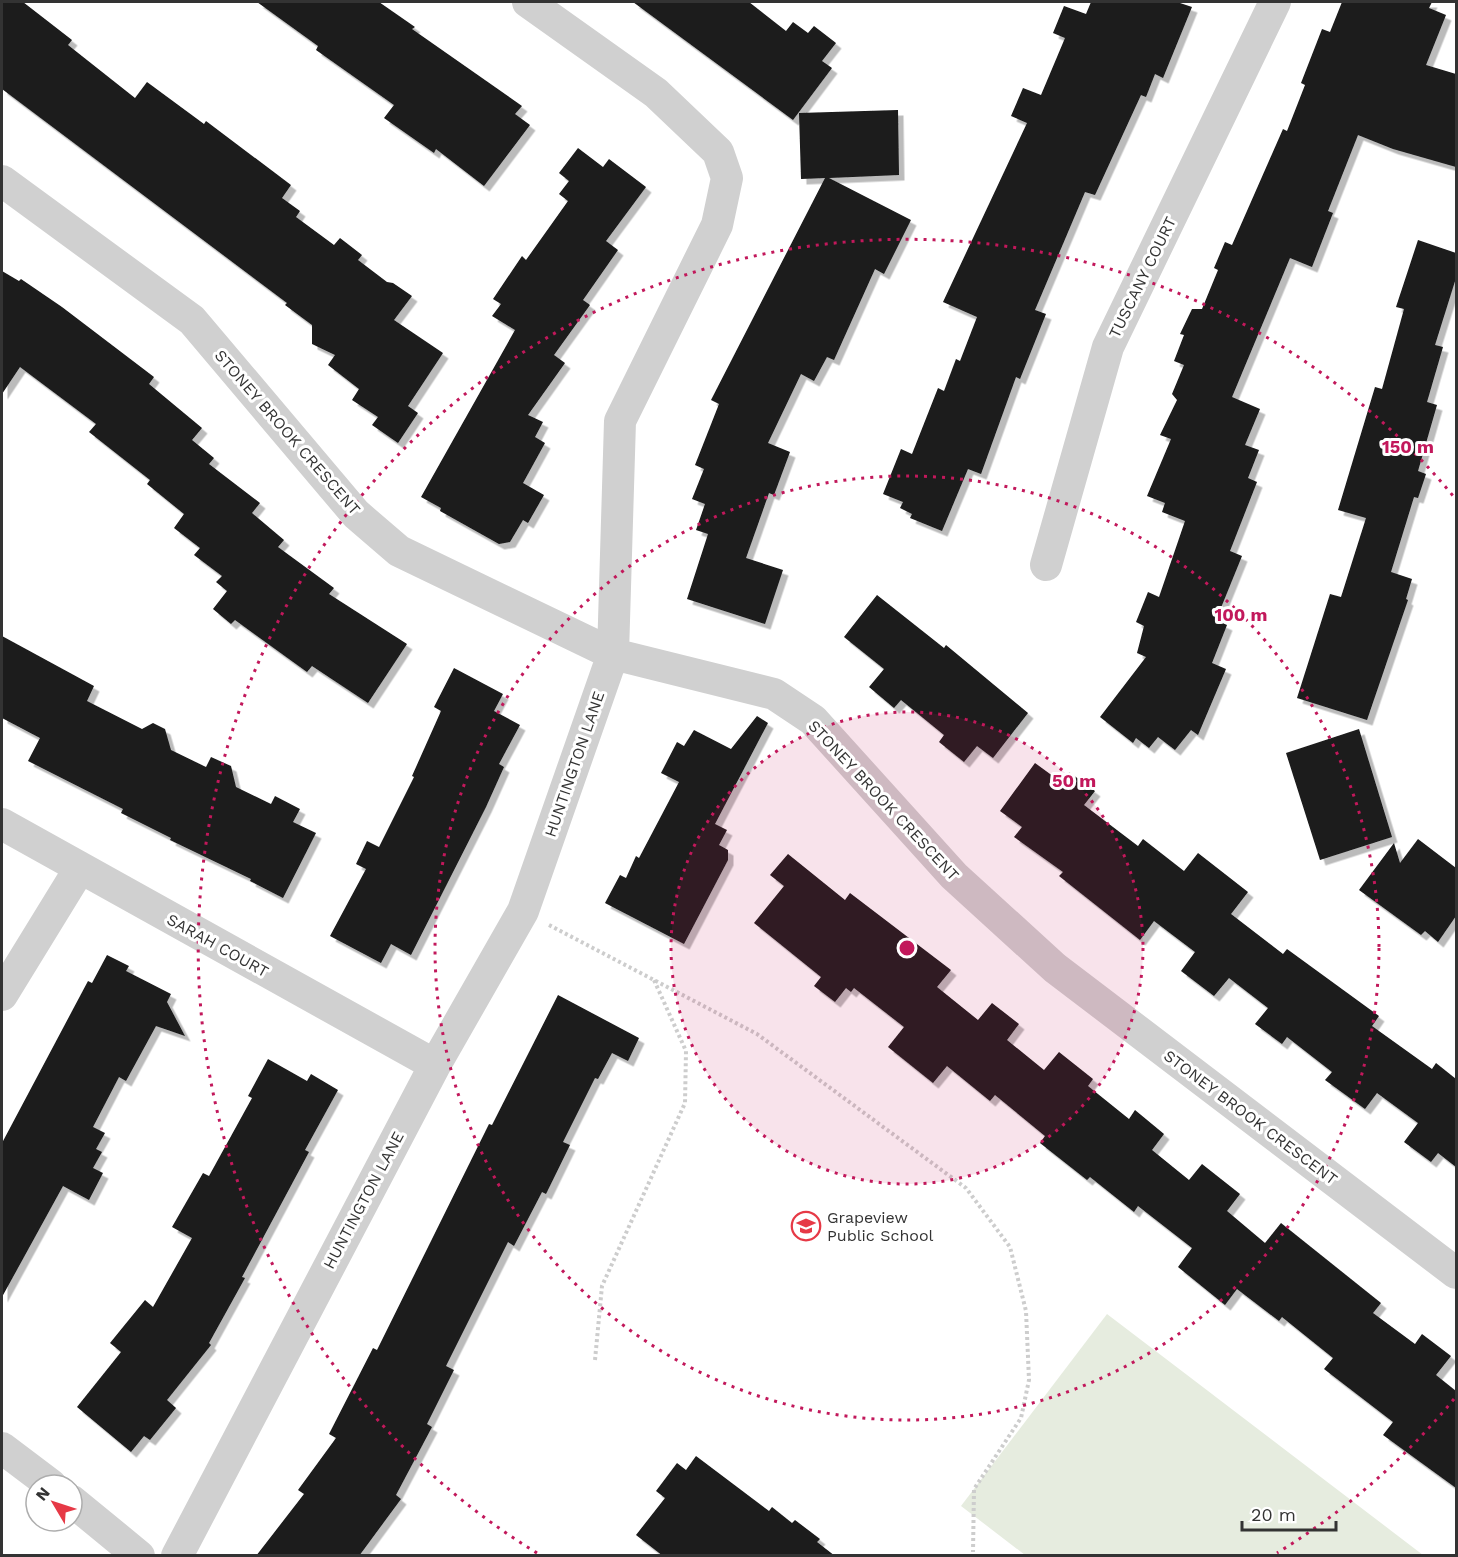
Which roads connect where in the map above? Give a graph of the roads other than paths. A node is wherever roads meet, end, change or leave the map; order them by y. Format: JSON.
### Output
{"nodes":[{"id":1,"x":528,"y":2,"type":"edge"},
{"id":2,"x":1275,"y":2,"type":"edge"},
{"id":3,"x":2,"y":181,"type":"edge"},
{"id":4,"x":1046,"y":566,"type":"dead end"},
{"id":5,"x":613,"y":654,"type":"junction"},
{"id":6,"x":2,"y":824,"type":"edge"},
{"id":7,"x":80,"y":868,"type":"junction"},
{"id":8,"x":2,"y":994,"type":"edge"},
{"id":9,"x":435,"y":1065,"type":"junction"},
{"id":10,"x":1456,"y":1273,"type":"edge"},
{"id":11,"x":2,"y":1448,"type":"edge"},
{"id":12,"x":35,"y":1473,"type":"edge"},
{"id":13,"x":84,"y":1511,"type":"edge"},
{"id":14,"x":139,"y":1556,"type":"edge"},
{"id":15,"x":177,"y":1556,"type":"edge"}],
"edges":[{"from":1,"to":5,"type":"street","name":"HUNTINGTON LANE"},
{"from":2,"to":4,"type":"street","name":"TUSCANY COURT"},
{"from":3,"to":5,"type":"street","name":"STONEY BROOK CRESCENT"},
{"from":5,"to":9,"type":"street","name":"HUNTINGTON LANE"},
{"from":5,"to":10,"type":"street","name":"STONEY BROOK CRESCENT"},
{"from":6,"to":7,"type":"street","name":"SARAH COURT"},
{"from":7,"to":8,"type":"street"},
{"from":7,"to":9,"type":"street","name":"SARAH COURT"},
{"from":9,"to":15,"type":"street","name":"HUNTINGTON LANE"},
{"from":11,"to":12,"type":"street"},
{"from":13,"to":14,"type":"street"}]}
